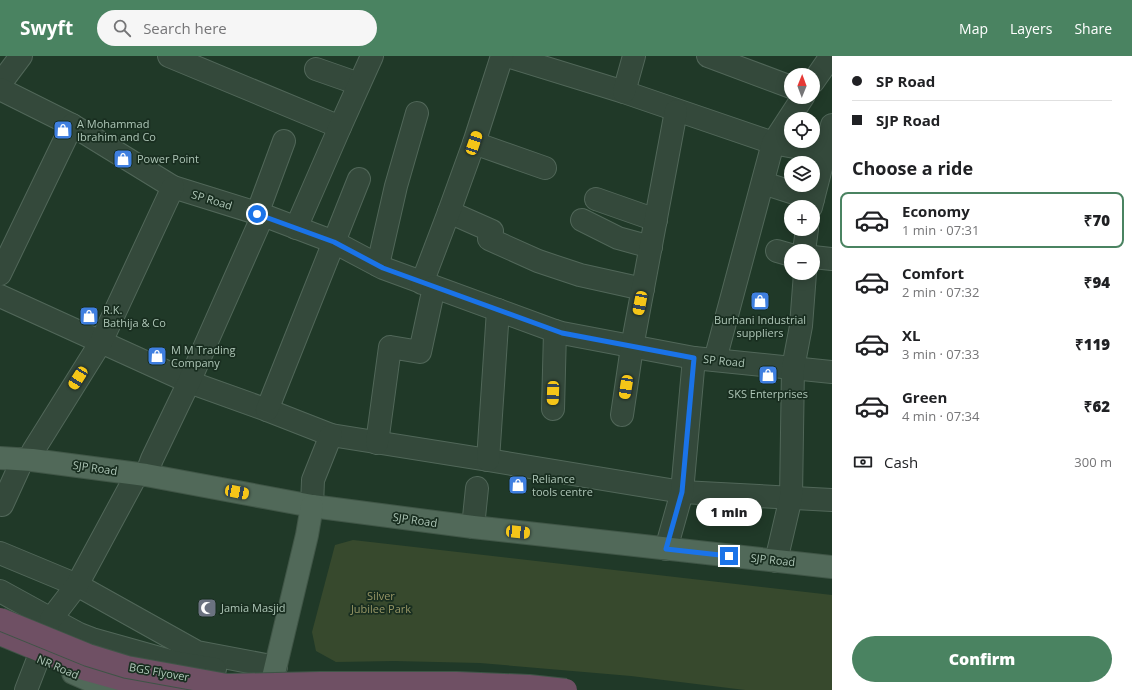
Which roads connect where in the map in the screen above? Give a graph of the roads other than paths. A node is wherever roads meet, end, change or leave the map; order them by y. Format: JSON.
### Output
{"nodes":[{"id":1,"x":21,"y":56,"type":"edge"},
{"id":2,"x":169,"y":56,"type":"edge"},
{"id":3,"x":372,"y":56,"type":"edge"},
{"id":4,"x":502,"y":56,"type":"edge"},
{"id":5,"x":507,"y":56,"type":"edge"},
{"id":6,"x":634,"y":56,"type":"edge"},
{"id":7,"x":708,"y":56,"type":"edge"},
{"id":8,"x":831,"y":56,"type":"edge"},
{"id":9,"x":557,"y":63,"type":"edge"},
{"id":10,"x":316,"y":69,"type":"dead end"},
{"id":11,"x":820,"y":72,"type":"edge"},
{"id":12,"x":0,"y":84,"type":"edge"},
{"id":13,"x":359,"y":84,"type":"junction"},
{"id":14,"x":784,"y":84,"type":"edge"},
{"id":15,"x":0,"y":89,"type":"edge"},
{"id":16,"x":624,"y":92,"type":"junction"},
{"id":17,"x":798,"y":104,"type":"edge"},
{"id":18,"x":676,"y":110,"type":"junction"},
{"id":19,"x":417,"y":112,"type":"dead end"},
{"id":20,"x":832,"y":113,"type":"edge"},
{"id":21,"x":72,"y":125,"type":"junction"},
{"id":22,"x":832,"y":125,"type":"edge"},
{"id":23,"x":340,"y":127,"type":"junction"},
{"id":24,"x":284,"y":142,"type":"dead end"},
{"id":25,"x":474,"y":143,"type":"junction"},
{"id":26,"x":773,"y":143,"type":"junction"},
{"id":27,"x":829,"y":153,"type":"edge"},
{"id":28,"x":546,"y":168,"type":"dead end"},
{"id":29,"x":359,"y":179,"type":"dead end"},
{"id":30,"x":763,"y":183,"type":"junction"},
{"id":31,"x":172,"y":187,"type":"junction"},
{"id":32,"x":596,"y":199,"type":"dead end"},
{"id":33,"x":805,"y":200,"type":"edge"},
{"id":34,"x":813,"y":200,"type":"edge"},
{"id":35,"x":626,"y":209,"type":"junction"},
{"id":36,"x":449,"y":212,"type":"junction"},
{"id":37,"x":260,"y":215,"type":"junction"},
{"id":38,"x":582,"y":220,"type":"dead end"},
{"id":39,"x":656,"y":220,"type":"junction"},
{"id":40,"x":296,"y":228,"type":"junction"},
{"id":41,"x":618,"y":238,"type":"junction"},
{"id":42,"x":334,"y":242,"type":"junction"},
{"id":43,"x":651,"y":247,"type":"junction"},
{"id":44,"x":820,"y":258,"type":"edge"},
{"id":45,"x":832,"y":259,"type":"edge"},
{"id":46,"x":378,"y":265,"type":"junction"},
{"id":47,"x":0,"y":274,"type":"edge"},
{"id":48,"x":804,"y":280,"type":"edge"},
{"id":49,"x":428,"y":285,"type":"junction"},
{"id":50,"x":643,"y":289,"type":"junction"},
{"id":51,"x":0,"y":296,"type":"edge"},
{"id":52,"x":498,"y":310,"type":"junction"},
{"id":53,"x":555,"y":331,"type":"junction"},
{"id":54,"x":101,"y":342,"type":"junction"},
{"id":55,"x":632,"y":346,"type":"junction"},
{"id":56,"x":694,"y":358,"type":"junction"},
{"id":57,"x":715,"y":360,"type":"junction"},
{"id":58,"x":793,"y":368,"type":"junction"},
{"id":59,"x":832,"y":372,"type":"edge"},
{"id":60,"x":189,"y":382,"type":"junction"},
{"id":61,"x":552,"y":409,"type":"dead end"},
{"id":62,"x":267,"y":410,"type":"junction"},
{"id":63,"x":622,"y":415,"type":"dead end"},
{"id":64,"x":331,"y":435,"type":"junction"},
{"id":65,"x":377,"y":442,"type":"junction"},
{"id":66,"x":0,"y":458,"type":"edge"},
{"id":67,"x":28,"y":460,"type":"junction"},
{"id":68,"x":488,"y":460,"type":"junction"},
{"id":69,"x":142,"y":474,"type":"junction"},
{"id":70,"x":478,"y":488,"type":"dead end"},
{"id":71,"x":682,"y":492,"type":"junction"},
{"id":72,"x":791,"y":497,"type":"junction"},
{"id":73,"x":832,"y":500,"type":"edge"},
{"id":74,"x":2,"y":504,"type":"dead end"},
{"id":75,"x":312,"y":506,"type":"junction"},
{"id":76,"x":473,"y":528,"type":"junction"},
{"id":77,"x":666,"y":549,"type":"junction"},
{"id":78,"x":0,"y":553,"type":"edge"},
{"id":79,"x":776,"y":561,"type":"junction"},
{"id":80,"x":832,"y":567,"type":"edge"},
{"id":81,"x":78,"y":585,"type":"junction"},
{"id":82,"x":0,"y":591,"type":"edge"},
{"id":83,"x":0,"y":619,"type":"edge"},
{"id":84,"x":51,"y":619,"type":"junction"},
{"id":85,"x":0,"y":634,"type":"edge"},
{"id":86,"x":0,"y":644,"type":"edge"},
{"id":87,"x":38,"y":659,"type":"junction"},
{"id":88,"x":276,"y":667,"type":"junction"},
{"id":89,"x":26,"y":690,"type":"edge"},
{"id":90,"x":116,"y":690,"type":"edge"},
{"id":91,"x":178,"y":690,"type":"edge"},
{"id":92,"x":270,"y":690,"type":"edge"},
{"id":93,"x":566,"y":690,"type":"edge"}],
"edges":[{"from":1,"to":12,"type":"street"},
{"from":2,"to":23,"type":"street"},
{"from":3,"to":13,"type":"street"},
{"from":4,"to":25,"type":"street"},
{"from":5,"to":9,"type":"street"},
{"from":6,"to":16,"type":"street"},
{"from":7,"to":14,"type":"street"},
{"from":8,"to":11,"type":"street"},
{"from":9,"to":16,"type":"street"},
{"from":10,"to":13,"type":"street"},
{"from":13,"to":23,"type":"street"},
{"from":15,"to":21,"type":"street","name":"SP Road"},
{"from":16,"to":18,"type":"street"},
{"from":17,"to":26,"type":"street"},
{"from":18,"to":26,"type":"street"},
{"from":18,"to":39,"type":"street"},
{"from":19,"to":46,"type":"street"},
{"from":20,"to":22,"type":"street"},
{"from":21,"to":31,"type":"street","name":"SP Road"},
{"from":21,"to":47,"type":"street"},
{"from":22,"to":27,"type":"street"},
{"from":23,"to":40,"type":"street"},
{"from":24,"to":37,"type":"street"},
{"from":25,"to":28,"type":"street"},
{"from":25,"to":36,"type":"street"},
{"from":26,"to":27,"type":"street"},
{"from":26,"to":30,"type":"street"},
{"from":27,"to":34,"type":"street"},
{"from":29,"to":42,"type":"street"},
{"from":30,"to":33,"type":"street"},
{"from":30,"to":57,"type":"street"},
{"from":31,"to":37,"type":"street","name":"SP Road"},
{"from":31,"to":54,"type":"street"},
{"from":32,"to":35,"type":"street"},
{"from":35,"to":39,"type":"street"},
{"from":35,"to":41,"type":"street"},
{"from":36,"to":49,"type":"street"},
{"from":36,"to":50,"type":"street"},
{"from":37,"to":40,"type":"street","name":"SP Road"},
{"from":37,"to":60,"type":"street"},
{"from":38,"to":41,"type":"street"},
{"from":39,"to":43,"type":"street"},
{"from":40,"to":42,"type":"street","name":"SP Road"},
{"from":41,"to":43,"type":"street"},
{"from":42,"to":46,"type":"street","name":"SP Road"},
{"from":42,"to":62,"type":"street"},
{"from":43,"to":50,"type":"street"},
{"from":44,"to":45,"type":"street"},
{"from":46,"to":49,"type":"street","name":"SP Road"},
{"from":48,"to":58,"type":"street"},
{"from":49,"to":52,"type":"street","name":"SP Road"},
{"from":49,"to":65,"type":"street"},
{"from":50,"to":55,"type":"street"},
{"from":51,"to":54,"type":"street"},
{"from":52,"to":53,"type":"street","name":"SP Road"},
{"from":52,"to":68,"type":"street"},
{"from":53,"to":55,"type":"street","name":"SP Road"},
{"from":53,"to":61,"type":"street"},
{"from":54,"to":60,"type":"street"},
{"from":54,"to":67,"type":"street"},
{"from":55,"to":56,"type":"street","name":"SP Road"},
{"from":55,"to":63,"type":"street"},
{"from":56,"to":57,"type":"street","name":"SP Road"},
{"from":56,"to":71,"type":"street"},
{"from":57,"to":58,"type":"street","name":"SP Road"},
{"from":58,"to":59,"type":"street","name":"SP Road"},
{"from":58,"to":72,"type":"street"},
{"from":60,"to":62,"type":"street"},
{"from":60,"to":69,"type":"street"},
{"from":62,"to":64,"type":"street"},
{"from":64,"to":65,"type":"street"},
{"from":64,"to":75,"type":"street"},
{"from":65,"to":68,"type":"street"},
{"from":66,"to":67,"type":"main road","name":"SJP Road"},
{"from":67,"to":69,"type":"main road","name":"SJP Road"},
{"from":67,"to":74,"type":"street"},
{"from":68,"to":71,"type":"street"},
{"from":69,"to":75,"type":"main road","name":"SJP Road"},
{"from":69,"to":81,"type":"street"},
{"from":70,"to":76,"type":"street"},
{"from":71,"to":72,"type":"street"},
{"from":71,"to":77,"type":"street"},
{"from":72,"to":73,"type":"street"},
{"from":72,"to":79,"type":"street"},
{"from":75,"to":76,"type":"main road","name":"SJP Road"},
{"from":75,"to":88,"type":"main road"},
{"from":76,"to":77,"type":"main road","name":"SJP Road"},
{"from":77,"to":79,"type":"main road","name":"SJP Road"},
{"from":78,"to":81,"type":"street"},
{"from":79,"to":80,"type":"main road","name":"SJP Road"},
{"from":81,"to":84,"type":"street"},
{"from":81,"to":88,"type":"street"},
{"from":82,"to":84,"type":"street"},
{"from":83,"to":93,"type":"highway","name":"BGS Flyover","bridge":true},
{"from":84,"to":88,"type":"street"},
{"from":85,"to":91,"type":"highway","name":"BGS Flyover"},
{"from":86,"to":87,"type":"main road","name":"NR Road"},
{"from":87,"to":89,"type":"street"},
{"from":87,"to":90,"type":"main road","name":"NR Road"},
{"from":88,"to":92,"type":"main road"}]}
